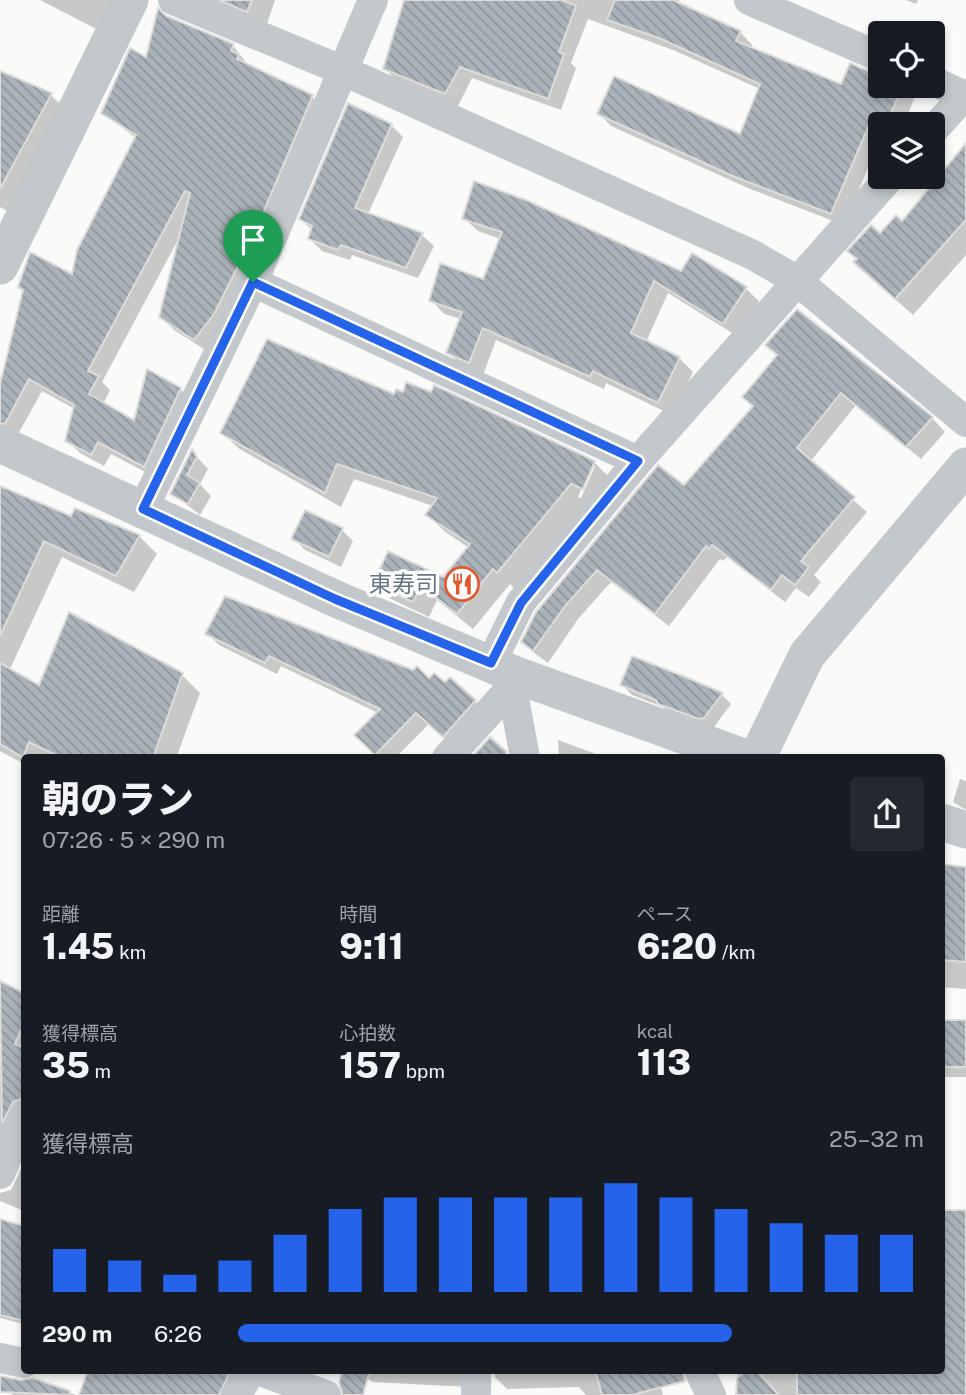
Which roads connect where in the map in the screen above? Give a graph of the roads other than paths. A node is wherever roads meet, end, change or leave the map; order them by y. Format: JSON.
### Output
{"nodes":[{"id":1,"x":130,"y":0,"type":"edge"},
{"id":2,"x":173,"y":0,"type":"edge"},
{"id":3,"x":373,"y":0,"type":"edge"},
{"id":4,"x":750,"y":0,"type":"edge"},
{"id":5,"x":868,"y":52,"type":"edge"},
{"id":6,"x":344,"y":71,"type":"junction"},
{"id":7,"x":945,"y":86,"type":"edge"},
{"id":8,"x":965,"y":95,"type":"edge"},
{"id":9,"x":945,"y":118,"type":"edge"},
{"id":10,"x":879,"y":189,"type":"edge"},
{"id":11,"x":0,"y":266,"type":"edge"},
{"id":12,"x":796,"y":279,"type":"junction"},
{"id":13,"x":253,"y":282,"type":"junction"},
{"id":14,"x":966,"y":422,"type":"edge"},
{"id":15,"x":0,"y":444,"type":"edge"},
{"id":16,"x":638,"y":461,"type":"junction"},
{"id":17,"x":966,"y":466,"type":"edge"},
{"id":18,"x":143,"y":509,"type":"junction"},
{"id":19,"x":506,"y":675,"type":"junction"},
{"id":20,"x":450,"y":754,"type":"edge"},
{"id":21,"x":524,"y":754,"type":"edge"},
{"id":22,"x":734,"y":754,"type":"edge"},
{"id":23,"x":759,"y":754,"type":"edge"},
{"id":24,"x":945,"y":823,"type":"edge"},
{"id":25,"x":966,"y":830,"type":"edge"},
{"id":26,"x":21,"y":1122,"type":"edge"},
{"id":27,"x":0,"y":1174,"type":"edge"},
{"id":28,"x":0,"y":1358,"type":"edge"},
{"id":29,"x":21,"y":1362,"type":"edge"},
{"id":30,"x":251,"y":1374,"type":"edge"},
{"id":31,"x":266,"y":1374,"type":"edge"},
{"id":32,"x":476,"y":1374,"type":"edge"},
{"id":33,"x":701,"y":1374,"type":"edge"},
{"id":34,"x":236,"y":1395,"type":"edge"},
{"id":35,"x":326,"y":1395,"type":"edge"},
{"id":36,"x":476,"y":1395,"type":"edge"},
{"id":37,"x":711,"y":1395,"type":"edge"}],
"edges":[{"from":1,"to":11,"type":"street"},
{"from":2,"to":6,"type":"street"},
{"from":3,"to":6,"type":"street"},
{"from":4,"to":5,"type":"street"},
{"from":6,"to":12,"type":"street"},
{"from":6,"to":13,"type":"street"},
{"from":7,"to":8,"type":"street"},
{"from":8,"to":9,"type":"street"},
{"from":10,"to":12,"type":"street"},
{"from":12,"to":14,"type":"street"},
{"from":12,"to":16,"type":"street"},
{"from":13,"to":16,"type":"street"},
{"from":13,"to":18,"type":"street"},
{"from":15,"to":18,"type":"street"},
{"from":16,"to":19,"type":"street"},
{"from":17,"to":23,"type":"street"},
{"from":18,"to":19,"type":"street"},
{"from":19,"to":20,"type":"street"},
{"from":19,"to":21,"type":"street"},
{"from":19,"to":22,"type":"street"},
{"from":24,"to":25,"type":"street"},
{"from":26,"to":27,"type":"street"},
{"from":28,"to":29,"type":"street"},
{"from":30,"to":34,"type":"street"},
{"from":31,"to":35,"type":"street"},
{"from":32,"to":36,"type":"street"},
{"from":33,"to":37,"type":"street"}]}
